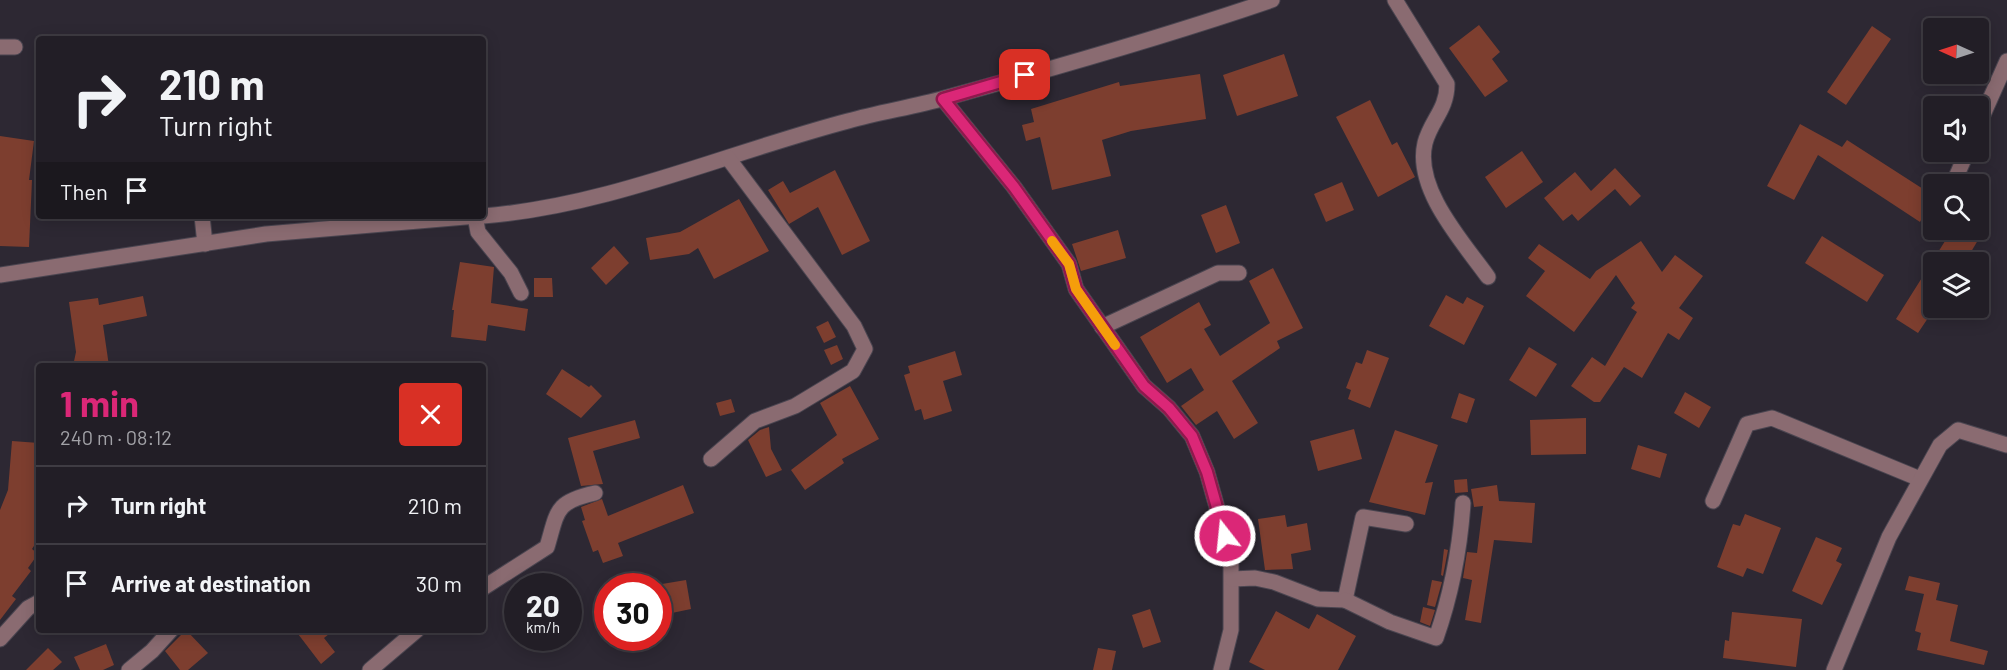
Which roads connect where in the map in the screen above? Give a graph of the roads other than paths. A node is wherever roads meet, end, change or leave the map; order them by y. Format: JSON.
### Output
{"nodes":[{"id":1,"x":1272,"y":0,"type":"edge"},
{"id":2,"x":1395,"y":0,"type":"edge"},
{"id":3,"x":2007,"y":61,"type":"edge"},
{"id":4,"x":943,"y":99,"type":"junction"},
{"id":5,"x":1989,"y":101,"type":"edge"},
{"id":6,"x":728,"y":158,"type":"junction"},
{"id":7,"x":486,"y":216,"type":"edge"},
{"id":8,"x":202,"y":219,"type":"edge"},
{"id":9,"x":441,"y":219,"type":"edge"},
{"id":10,"x":476,"y":219,"type":"edge"},
{"id":11,"x":205,"y":244,"type":"junction"},
{"id":12,"x":1239,"y":273,"type":"dead end"},
{"id":13,"x":0,"y":275,"type":"edge"},
{"id":14,"x":1488,"y":277,"type":"dead end"},
{"id":15,"x":521,"y":293,"type":"dead end"},
{"id":16,"x":1102,"y":327,"type":"junction"},
{"id":17,"x":2007,"y":445,"type":"edge"},
{"id":18,"x":711,"y":459,"type":"dead end"},
{"id":19,"x":1920,"y":479,"type":"junction"},
{"id":20,"x":594,"y":493,"type":"dead end"},
{"id":21,"x":1713,"y":501,"type":"dead end"},
{"id":22,"x":1463,"y":503,"type":"dead end"},
{"id":23,"x":1406,"y":524,"type":"dead end"},
{"id":24,"x":1232,"y":579,"type":"junction"},
{"id":25,"x":486,"y":586,"type":"edge"},
{"id":26,"x":1345,"y":600,"type":"junction"},
{"id":27,"x":36,"y":604,"type":"edge"},
{"id":28,"x":168,"y":633,"type":"edge"},
{"id":29,"x":413,"y":633,"type":"edge"},
{"id":30,"x":0,"y":639,"type":"edge"},
{"id":31,"x":129,"y":670,"type":"edge"},
{"id":32,"x":370,"y":670,"type":"edge"},
{"id":33,"x":1221,"y":670,"type":"edge"},
{"id":34,"x":1834,"y":670,"type":"edge"}],
"edges":[{"from":1,"to":4,"type":"street"},
{"from":2,"to":14,"type":"street"},
{"from":3,"to":5,"type":"street"},
{"from":4,"to":6,"type":"street"},
{"from":4,"to":16,"type":"street"},
{"from":6,"to":7,"type":"street"},
{"from":6,"to":18,"type":"street"},
{"from":8,"to":11,"type":"street"},
{"from":9,"to":11,"type":"street"},
{"from":10,"to":15,"type":"street"},
{"from":11,"to":13,"type":"street"},
{"from":12,"to":16,"type":"street"},
{"from":16,"to":24,"type":"street"},
{"from":17,"to":19,"type":"street"},
{"from":19,"to":21,"type":"street"},
{"from":19,"to":34,"type":"street"},
{"from":20,"to":25,"type":"street"},
{"from":22,"to":26,"type":"street"},
{"from":23,"to":26,"type":"street"},
{"from":24,"to":26,"type":"street"},
{"from":24,"to":33,"type":"street"},
{"from":27,"to":30,"type":"street"},
{"from":28,"to":31,"type":"street"},
{"from":29,"to":32,"type":"street"}]}
